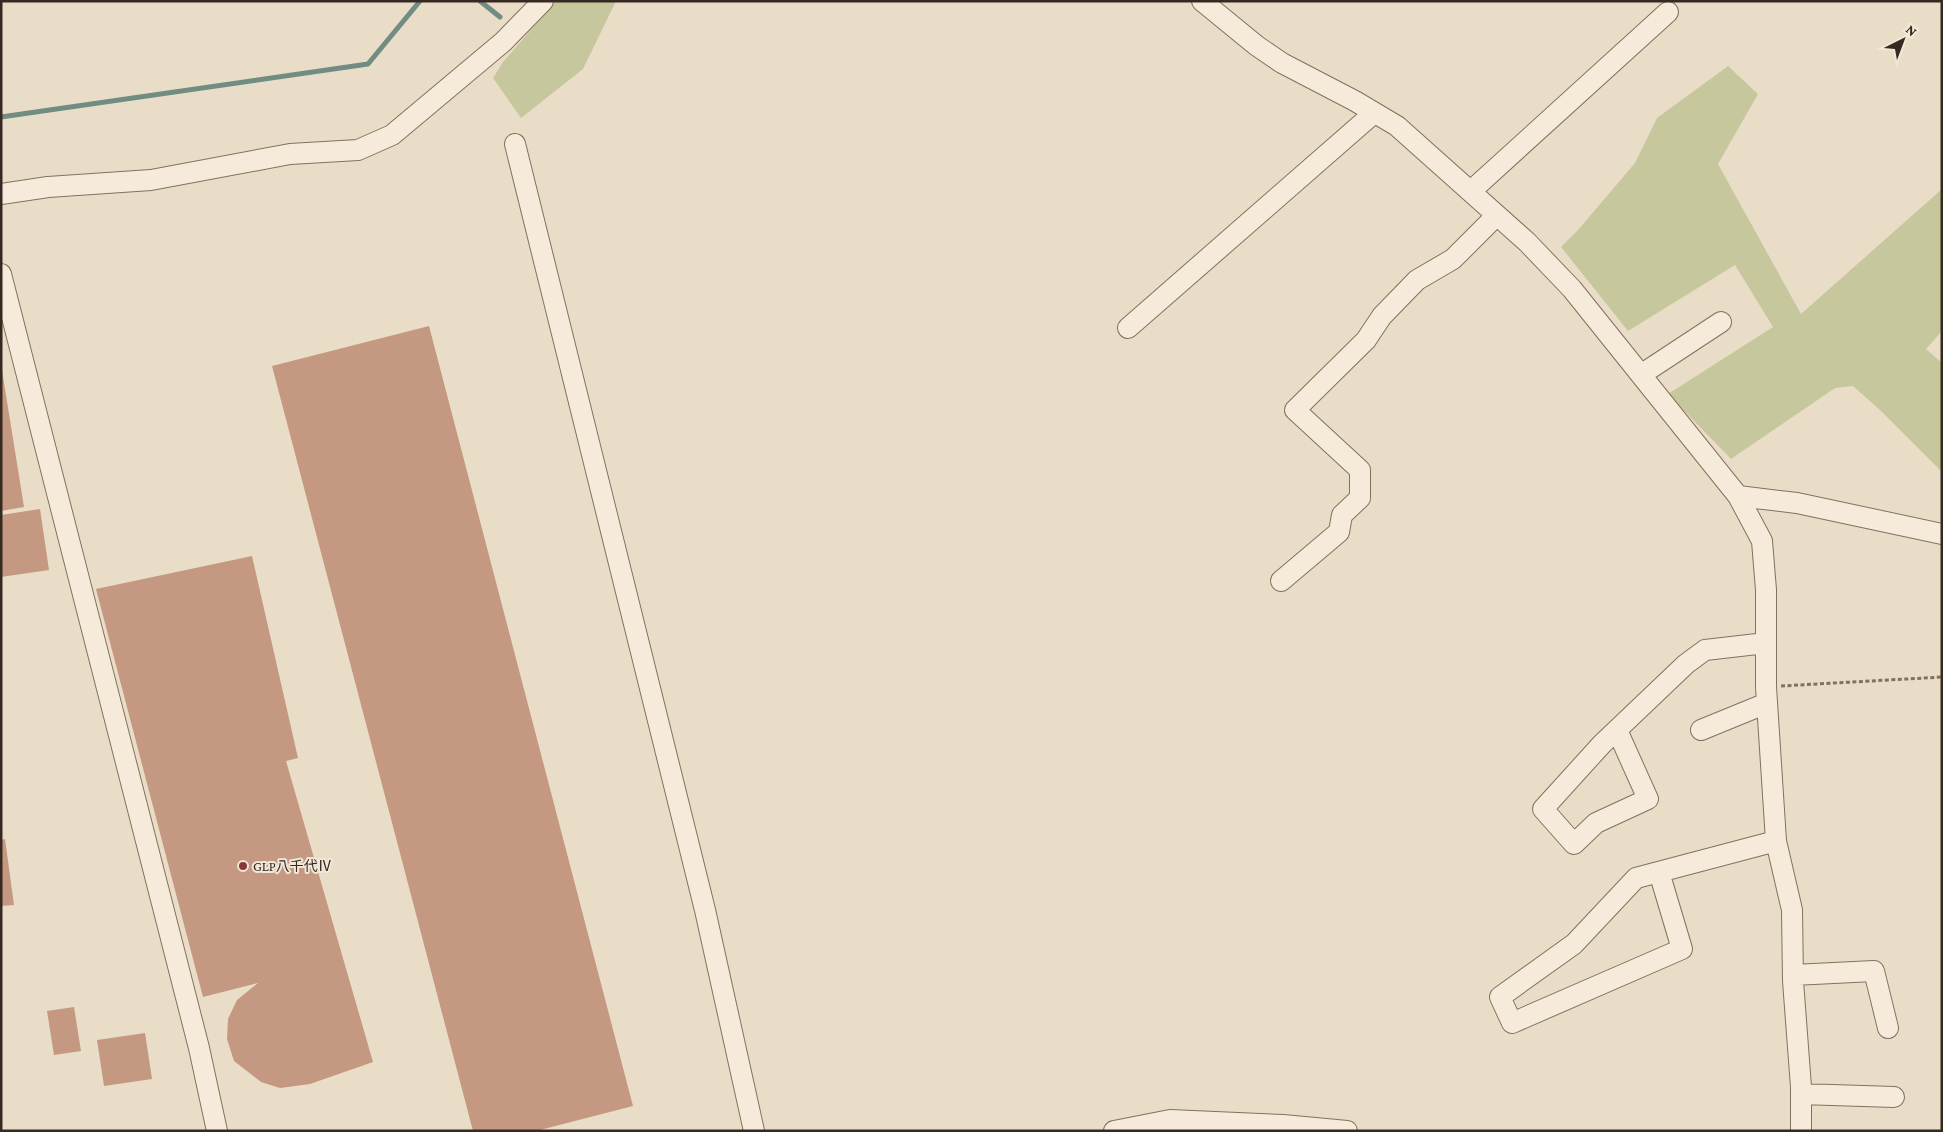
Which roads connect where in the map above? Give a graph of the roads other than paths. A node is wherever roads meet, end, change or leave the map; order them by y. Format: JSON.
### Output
{"nodes":[{"id":1,"x":543,"y":1,"type":"edge"},
{"id":2,"x":1202,"y":1,"type":"edge"},
{"id":3,"x":1668,"y":12,"type":"dead end"},
{"id":4,"x":1374,"y":113,"type":"junction"},
{"id":5,"x":515,"y":144,"type":"dead end"},
{"id":6,"x":1471,"y":192,"type":"junction"},
{"id":7,"x":1,"y":194,"type":"edge"},
{"id":8,"x":1497,"y":215,"type":"junction"},
{"id":9,"x":1,"y":274,"type":"edge"},
{"id":10,"x":1721,"y":322,"type":"dead end"},
{"id":11,"x":1128,"y":328,"type":"dead end"},
{"id":12,"x":1642,"y":374,"type":"junction"},
{"id":13,"x":1738,"y":496,"type":"junction"},
{"id":14,"x":1942,"y":534,"type":"edge"},
{"id":15,"x":1281,"y":581,"type":"dead end"},
{"id":16,"x":1766,"y":643,"type":"junction"},
{"id":17,"x":1766,"y":695,"type":"junction"},
{"id":18,"x":1617,"y":730,"type":"junction"},
{"id":19,"x":1702,"y":730,"type":"dead end"},
{"id":20,"x":1776,"y":841,"type":"junction"},
{"id":21,"x":1659,"y":872,"type":"junction"},
{"id":22,"x":1793,"y":975,"type":"junction"},
{"id":23,"x":1888,"y":1028,"type":"dead end"},
{"id":24,"x":1801,"y":1094,"type":"junction"},
{"id":25,"x":1894,"y":1097,"type":"dead end"},
{"id":26,"x":217,"y":1131,"type":"edge"},
{"id":27,"x":754,"y":1131,"type":"edge"},
{"id":28,"x":1114,"y":1131,"type":"edge"},
{"id":29,"x":1347,"y":1131,"type":"edge"},
{"id":30,"x":1801,"y":1131,"type":"edge"}],
"edges":[{"from":1,"to":7,"type":"street"},
{"from":2,"to":4,"type":"street"},
{"from":3,"to":6,"type":"street"},
{"from":4,"to":6,"type":"street"},
{"from":4,"to":11,"type":"street"},
{"from":5,"to":27,"type":"street"},
{"from":6,"to":8,"type":"street"},
{"from":8,"to":12,"type":"street"},
{"from":8,"to":15,"type":"street"},
{"from":9,"to":26,"type":"street"},
{"from":10,"to":12,"type":"street"},
{"from":12,"to":13,"type":"street"},
{"from":13,"to":14,"type":"street"},
{"from":13,"to":16,"type":"street"},
{"from":16,"to":17,"type":"street"},
{"from":16,"to":18,"type":"street"},
{"from":17,"to":19,"type":"street"},
{"from":17,"to":20,"type":"street"},
{"from":18,"to":18,"type":"street"},
{"from":20,"to":21,"type":"street"},
{"from":20,"to":22,"type":"street"},
{"from":21,"to":21,"type":"street"},
{"from":22,"to":23,"type":"street"},
{"from":22,"to":24,"type":"street"},
{"from":24,"to":25,"type":"street"},
{"from":24,"to":30,"type":"street"},
{"from":28,"to":29,"type":"street"}]}
